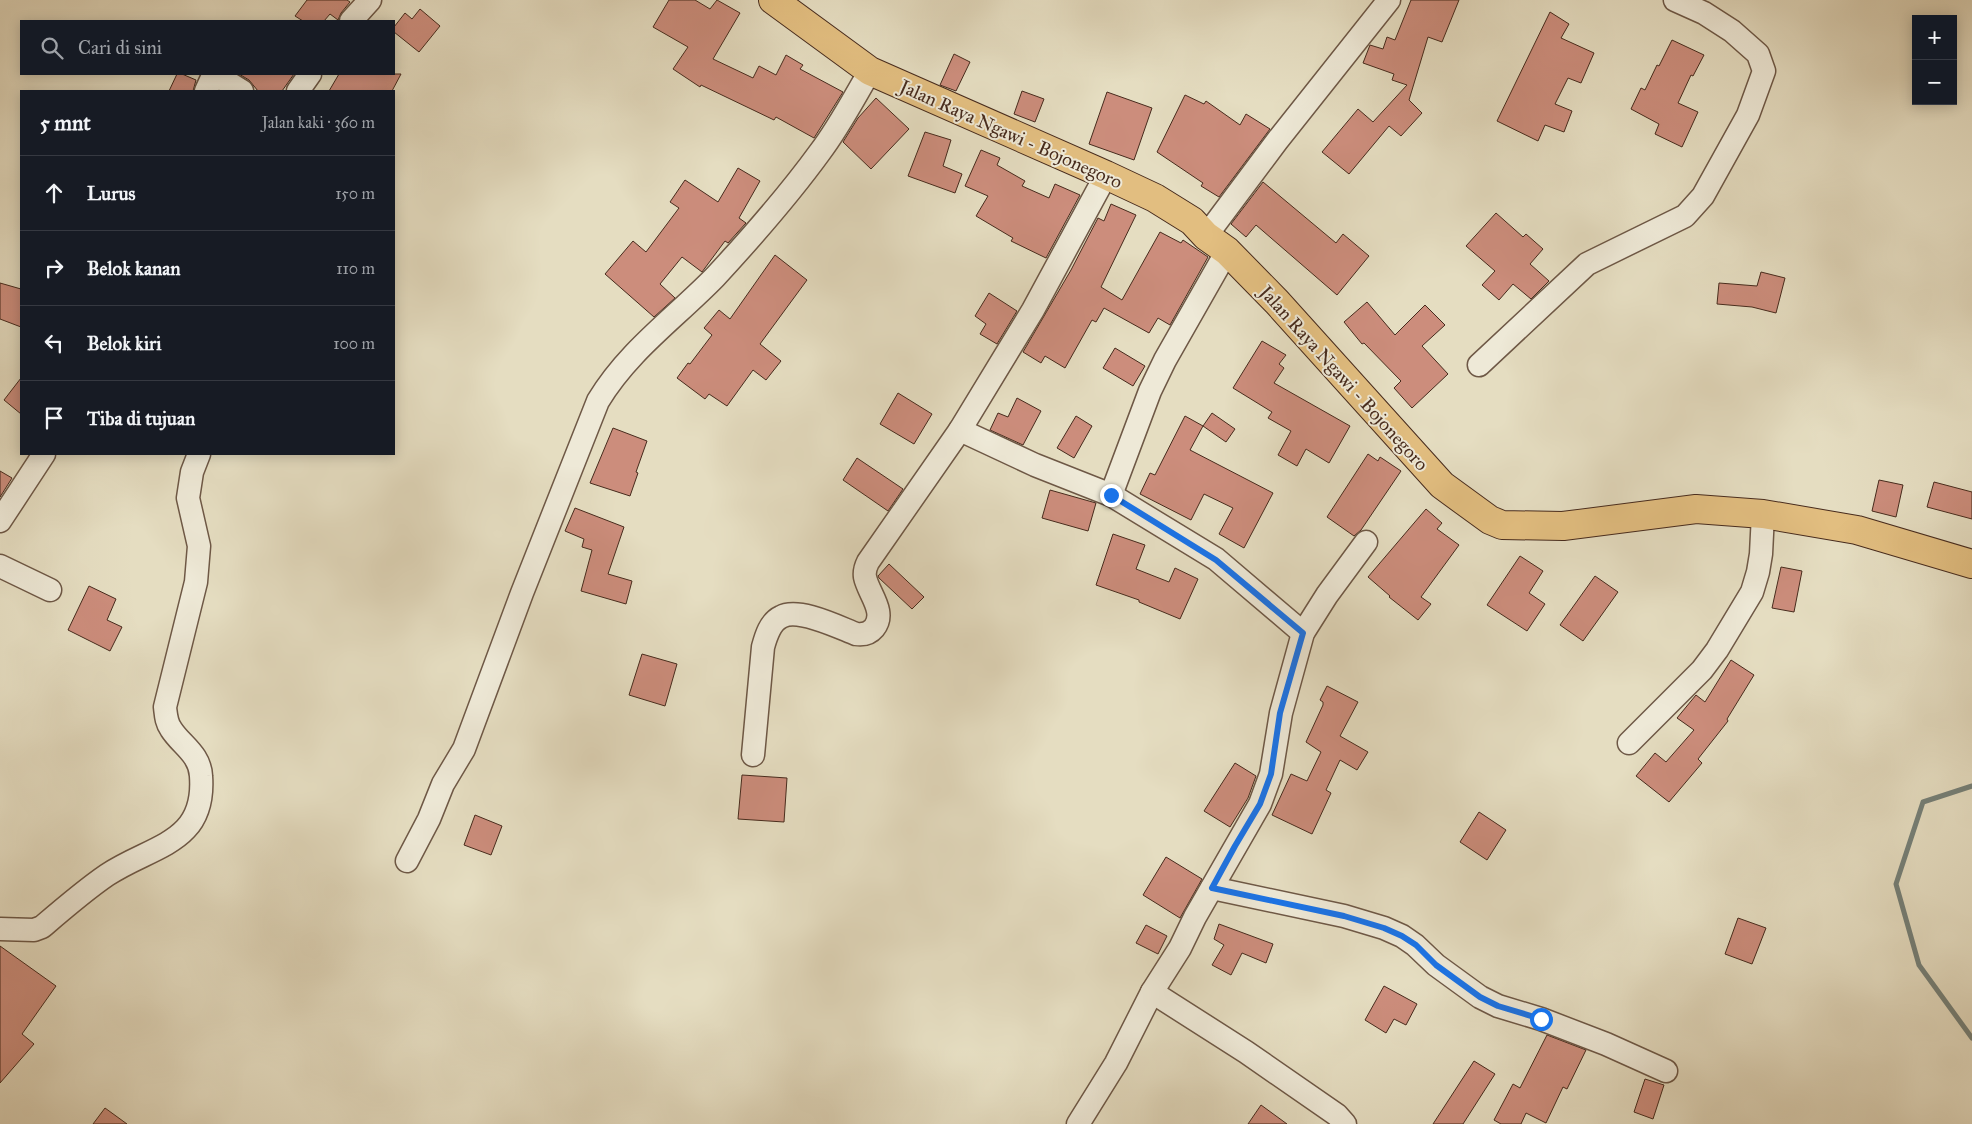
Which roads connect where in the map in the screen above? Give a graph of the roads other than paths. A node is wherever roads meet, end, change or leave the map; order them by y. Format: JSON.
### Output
{"nodes":[{"id":1,"x":370,"y":0,"type":"edge"},
{"id":2,"x":772,"y":0,"type":"edge"},
{"id":3,"x":1389,"y":0,"type":"edge"},
{"id":4,"x":1675,"y":0,"type":"edge"},
{"id":5,"x":1708,"y":6,"type":"edge"},
{"id":6,"x":352,"y":20,"type":"edge"},
{"id":7,"x":870,"y":71,"type":"junction"},
{"id":8,"x":309,"y":75,"type":"edge"},
{"id":9,"x":207,"y":90,"type":"edge"},
{"id":10,"x":240,"y":90,"type":"edge"},
{"id":11,"x":299,"y":90,"type":"edge"},
{"id":12,"x":1106,"y":175,"type":"junction"},
{"id":13,"x":1216,"y":243,"type":"junction"},
{"id":14,"x":1479,"y":365,"type":"dead end"},
{"id":15,"x":960,"y":430,"type":"junction"},
{"id":16,"x":43,"y":455,"type":"edge"},
{"id":17,"x":199,"y":455,"type":"edge"},
{"id":18,"x":1111,"y":495,"type":"junction"},
{"id":19,"x":1763,"y":514,"type":"junction"},
{"id":20,"x":0,"y":522,"type":"edge"},
{"id":21,"x":1366,"y":542,"type":"dead end"},
{"id":22,"x":1972,"y":564,"type":"edge"},
{"id":23,"x":0,"y":566,"type":"edge"},
{"id":24,"x":50,"y":590,"type":"dead end"},
{"id":25,"x":1303,"y":633,"type":"junction"},
{"id":26,"x":1629,"y":743,"type":"dead end"},
{"id":27,"x":753,"y":755,"type":"dead end"},
{"id":28,"x":407,"y":861,"type":"dead end"},
{"id":29,"x":1212,"y":888,"type":"junction"},
{"id":30,"x":0,"y":929,"type":"edge"},
{"id":31,"x":1152,"y":992,"type":"junction"},
{"id":32,"x":1666,"y":1071,"type":"dead end"},
{"id":33,"x":1078,"y":1124,"type":"edge"},
{"id":34,"x":1345,"y":1124,"type":"edge"}],
"edges":[{"from":1,"to":6,"type":"street"},
{"from":2,"to":7,"type":"highway","name":"Jalan Raya Ngawi - Bojonegoro"},
{"from":3,"to":13,"type":"street"},
{"from":4,"to":5,"type":"street"},
{"from":5,"to":14,"type":"street"},
{"from":7,"to":12,"type":"highway","name":"Jalan Raya Ngawi - Bojonegoro"},
{"from":7,"to":28,"type":"street"},
{"from":8,"to":11,"type":"street"},
{"from":9,"to":10,"type":"street"},
{"from":12,"to":13,"type":"highway","name":"Jalan Raya Ngawi - Bojonegoro"},
{"from":12,"to":15,"type":"street"},
{"from":13,"to":18,"type":"street"},
{"from":13,"to":19,"type":"highway","name":"Jalan Raya Ngawi - Bojonegoro"},
{"from":15,"to":18,"type":"street"},
{"from":15,"to":27,"type":"street"},
{"from":16,"to":20,"type":"street"},
{"from":17,"to":30,"type":"street"},
{"from":18,"to":25,"type":"street"},
{"from":19,"to":22,"type":"highway","name":"Jalan Raya Ngawi - Bojonegoro"},
{"from":19,"to":26,"type":"street"},
{"from":21,"to":25,"type":"street"},
{"from":23,"to":24,"type":"street"},
{"from":25,"to":29,"type":"street"},
{"from":29,"to":31,"type":"street"},
{"from":29,"to":32,"type":"street"},
{"from":31,"to":33,"type":"street"},
{"from":31,"to":34,"type":"street"}]}
